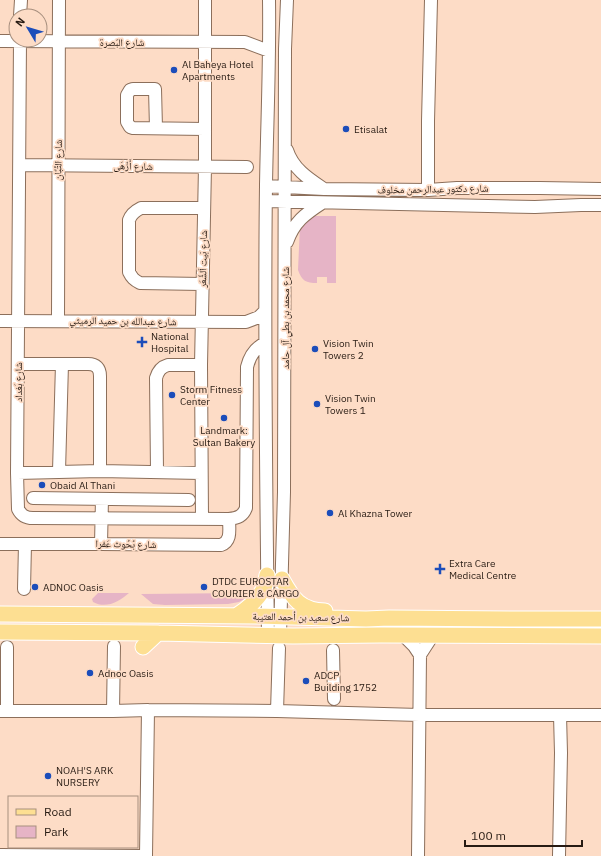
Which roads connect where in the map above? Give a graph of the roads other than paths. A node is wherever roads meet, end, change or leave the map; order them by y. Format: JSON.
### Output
{"nodes":[{"id":1,"x":59,"y":0,"type":"edge"},
{"id":2,"x":205,"y":0,"type":"edge"},
{"id":3,"x":269,"y":0,"type":"edge"},
{"id":4,"x":287,"y":0,"type":"edge"},
{"id":5,"x":431,"y":0,"type":"edge"},
{"id":6,"x":269,"y":29,"type":"junction"},
{"id":7,"x":48,"y":41,"type":"edge"},
{"id":8,"x":58,"y":41,"type":"junction"},
{"id":9,"x":205,"y":42,"type":"junction"},
{"id":10,"x":245,"y":42,"type":"junction"},
{"id":11,"x":20,"y":48,"type":"edge"},
{"id":12,"x":269,"y":51,"type":"junction"},
{"id":13,"x":156,"y":128,"type":"dead end"},
{"id":14,"x":205,"y":129,"type":"junction"},
{"id":15,"x":285,"y":145,"type":"junction"},
{"id":16,"x":20,"y":165,"type":"junction"},
{"id":17,"x":58,"y":165,"type":"junction"},
{"id":18,"x":205,"y":167,"type":"junction"},
{"id":19,"x":247,"y":167,"type":"dead end"},
{"id":20,"x":266,"y":186,"type":"junction"},
{"id":21,"x":285,"y":187,"type":"junction"},
{"id":22,"x":324,"y":189,"type":"junction"},
{"id":23,"x":601,"y":189,"type":"edge"},
{"id":24,"x":428,"y":190,"type":"junction"},
{"id":25,"x":266,"y":201,"type":"junction"},
{"id":26,"x":285,"y":202,"type":"junction"},
{"id":27,"x":322,"y":203,"type":"junction"},
{"id":28,"x":601,"y":205,"type":"edge"},
{"id":29,"x":204,"y":208,"type":"junction"},
{"id":30,"x":285,"y":247,"type":"junction"},
{"id":31,"x":202,"y":284,"type":"junction"},
{"id":32,"x":285,"y":307,"type":"junction"},
{"id":33,"x":265,"y":309,"type":"junction"},
{"id":34,"x":0,"y":320,"type":"edge"},
{"id":35,"x":58,"y":320,"type":"junction"},
{"id":36,"x":18,"y":321,"type":"junction"},
{"id":37,"x":202,"y":322,"type":"junction"},
{"id":38,"x":246,"y":322,"type":"junction"},
{"id":39,"x":265,"y":339,"type":"junction"},
{"id":40,"x":18,"y":364,"type":"junction"},
{"id":41,"x":62,"y":364,"type":"junction"},
{"id":42,"x":201,"y":365,"type":"junction"},
{"id":43,"x":59,"y":471,"type":"junction"},
{"id":44,"x":100,"y":471,"type":"junction"},
{"id":45,"x":157,"y":472,"type":"junction"},
{"id":46,"x":17,"y":473,"type":"junction"},
{"id":47,"x":201,"y":473,"type":"junction"},
{"id":48,"x":34,"y":498,"type":"dead end"},
{"id":49,"x":102,"y":499,"type":"junction"},
{"id":50,"x":188,"y":500,"type":"dead end"},
{"id":51,"x":102,"y":518,"type":"junction"},
{"id":52,"x":202,"y":519,"type":"junction"},
{"id":53,"x":229,"y":519,"type":"junction"},
{"id":54,"x":0,"y":544,"type":"edge"},
{"id":55,"x":25,"y":544,"type":"junction"},
{"id":56,"x":102,"y":544,"type":"junction"},
{"id":57,"x":275,"y":577,"type":"junction"},
{"id":58,"x":24,"y":589,"type":"dead end"},
{"id":59,"x":0,"y":614,"type":"edge"},
{"id":60,"x":236,"y":616,"type":"junction"},
{"id":61,"x":274,"y":617,"type":"junction"},
{"id":62,"x":366,"y":619,"type":"junction"},
{"id":63,"x":601,"y":619,"type":"edge"},
{"id":64,"x":0,"y":632,"type":"edge"},
{"id":65,"x":158,"y":633,"type":"junction"},
{"id":66,"x":402,"y":635,"type":"junction"},
{"id":67,"x":433,"y":635,"type":"junction"},
{"id":68,"x":601,"y":636,"type":"edge"},
{"id":69,"x":276,"y":639,"type":"junction"},
{"id":70,"x":114,"y":646,"type":"dead end"},
{"id":71,"x":7,"y":647,"type":"dead end"},
{"id":72,"x":143,"y":647,"type":"dead end"},
{"id":73,"x":334,"y":650,"type":"dead end"},
{"id":74,"x":420,"y":655,"type":"junction"},
{"id":75,"x":334,"y":699,"type":"dead end"},
{"id":76,"x":148,"y":710,"type":"junction"},
{"id":77,"x":4,"y":711,"type":"edge"},
{"id":78,"x":113,"y":711,"type":"junction"},
{"id":79,"x":277,"y":711,"type":"junction"},
{"id":80,"x":419,"y":715,"type":"junction"},
{"id":81,"x":560,"y":715,"type":"junction"},
{"id":82,"x":601,"y":715,"type":"edge"},
{"id":83,"x":0,"y":855,"type":"edge"},
{"id":84,"x":143,"y":856,"type":"edge"},
{"id":85,"x":146,"y":856,"type":"edge"},
{"id":86,"x":418,"y":856,"type":"edge"},
{"id":87,"x":559,"y":856,"type":"edge"}],
"edges":[{"from":1,"to":8,"type":"street","name":"شارع التَّبَّان"},
{"from":2,"to":9,"type":"street","name":"شارع بَيت اَلشَّعَر"},
{"from":3,"to":6,"type":"street","name":"شارع محمد بن بطي آل حامد"},
{"from":4,"to":15,"type":"street","name":"شارع محمد بن بطي آل حامد"},
{"from":5,"to":24,"type":"street"},
{"from":6,"to":10,"type":"street","name":"شارع البَصرة"},
{"from":6,"to":12,"type":"street","name":"شارع محمد بن بطي آل حامد"},
{"from":7,"to":8,"type":"street","name":"شارع البَصرة"},
{"from":8,"to":9,"type":"street","name":"شارع البَصرة"},
{"from":8,"to":17,"type":"street","name":"شارع التَّبَّان"},
{"from":9,"to":10,"type":"street","name":"شارع البَصرة"},
{"from":9,"to":14,"type":"street","name":"شارع بَيت اَلشَّعَر"},
{"from":10,"to":12,"type":"street","name":"شارع البَصرة"},
{"from":11,"to":16,"type":"street","name":"شارع بَغداد"},
{"from":12,"to":20,"type":"street","name":"شارع محمد بن بطي آل حامد"},
{"from":13,"to":14,"type":"street"},
{"from":14,"to":18,"type":"street","name":"شارع بَيت اَلشَّعَر"},
{"from":15,"to":21,"type":"street","name":"شارع محمد بن بطي آل حامد"},
{"from":15,"to":22,"type":"street"},
{"from":16,"to":17,"type":"street","name":"شارع أَزْهَى"},
{"from":16,"to":36,"type":"street","name":"شارع بَغداد"},
{"from":17,"to":18,"type":"street","name":"شارع أَزْهَى"},
{"from":17,"to":35,"type":"street","name":"شارع التَّبَّان"},
{"from":18,"to":19,"type":"street","name":"شارع أَزْهَى"},
{"from":18,"to":29,"type":"street","name":"شارع بَيت اَلشَّعَر"},
{"from":20,"to":21,"type":"street","name":"شارع دكتور عبدالرحمن مخلوف"},
{"from":20,"to":25,"type":"street","name":"شارع محمد بن بطي آل حامد"},
{"from":21,"to":22,"type":"street","name":"شارع دكتور عبدالرحمن مخلوف"},
{"from":21,"to":26,"type":"street","name":"شارع محمد بن بطي آل حامد"},
{"from":22,"to":24,"type":"street","name":"شارع دكتور عبدالرحمن مخلوف"},
{"from":23,"to":24,"type":"street","name":"شارع دكتور عبدالرحمن مخلوف"},
{"from":25,"to":26,"type":"street","name":"شارع دكتور عبدالرحمن مخلوف"},
{"from":25,"to":33,"type":"street","name":"شارع محمد بن بطي آل حامد"},
{"from":26,"to":27,"type":"street","name":"شارع دكتور عبدالرحمن مخلوف"},
{"from":26,"to":30,"type":"street","name":"شارع محمد بن بطي آل حامد"},
{"from":27,"to":28,"type":"street","name":"شارع دكتور عبدالرحمن مخلوف"},
{"from":27,"to":30,"type":"street"},
{"from":29,"to":31,"type":"street","name":"شارع بَيت اَلشَّعَر"},
{"from":29,"to":31,"type":"street"},
{"from":30,"to":32,"type":"street","name":"شارع محمد بن بطي آل حامد"},
{"from":31,"to":37,"type":"street","name":"شارع بَيت اَلشَّعَر"},
{"from":32,"to":33,"type":"street"},
{"from":32,"to":57,"type":"street","name":"شارع محمد بن بطي آل حامد"},
{"from":33,"to":38,"type":"street","name":"شارع عبدالله بن حميد الرميثي"},
{"from":33,"to":39,"type":"street","name":"شارع محمد بن بطي آل حامد"},
{"from":34,"to":36,"type":"street","name":"شارع عبدالله بن حميد الرميثي"},
{"from":35,"to":36,"type":"street","name":"شارع عبدالله بن حميد الرميثي"},
{"from":35,"to":37,"type":"street","name":"شارع عبدالله بن حميد الرميثي"},
{"from":36,"to":40,"type":"street","name":"شارع بَغداد"},
{"from":37,"to":38,"type":"street","name":"شارع عبدالله بن حميد الرميثي"},
{"from":37,"to":42,"type":"street","name":"شارع بَيت اَلشَّعَر"},
{"from":38,"to":39,"type":"street"},
{"from":39,"to":53,"type":"street"},
{"from":39,"to":57,"type":"street","name":"شارع محمد بن بطي آل حامد"},
{"from":40,"to":41,"type":"street"},
{"from":40,"to":46,"type":"street","name":"شارع بَغداد"},
{"from":41,"to":43,"type":"street"},
{"from":41,"to":44,"type":"street"},
{"from":42,"to":45,"type":"street"},
{"from":42,"to":47,"type":"street","name":"شارع بَيت اَلشَّعَر"},
{"from":43,"to":44,"type":"street"},
{"from":43,"to":46,"type":"street"},
{"from":44,"to":45,"type":"street"},
{"from":45,"to":47,"type":"street"},
{"from":46,"to":51,"type":"street","name":"شارع بَغداد"},
{"from":47,"to":52,"type":"street","name":"شارع بَيت اَلشَّعَر"},
{"from":48,"to":49,"type":"street"},
{"from":49,"to":50,"type":"street"},
{"from":49,"to":51,"type":"street"},
{"from":51,"to":52,"type":"street","name":"شارع بَغداد"},
{"from":51,"to":56,"type":"street"},
{"from":52,"to":53,"type":"street","name":"شارع بَغداد"},
{"from":53,"to":56,"type":"street","name":"شارع بُحُوث عَفرا"},
{"from":54,"to":55,"type":"street","name":"شارع بُحُوث عَفرا"},
{"from":55,"to":56,"type":"street","name":"شارع بُحُوث عَفرا"},
{"from":55,"to":58,"type":"street"},
{"from":57,"to":60,"type":"main road"},
{"from":57,"to":61,"type":"street","name":"شارع محمد بن بطي آل حامد"},
{"from":57,"to":62,"type":"main road"},
{"from":59,"to":60,"type":"main road","name":"شارع سعيد بن أحمد العتيبة"},
{"from":60,"to":61,"type":"main road","name":"شارع سعيد بن أحمد العتيبة"},
{"from":61,"to":62,"type":"main road","name":"شارع سعيد بن أحمد العتيبة"},
{"from":61,"to":69,"type":"street","name":"شارع محمد بن بطي آل حامد"},
{"from":62,"to":63,"type":"main road","name":"شارع سعيد بن أحمد العتيبة"},
{"from":64,"to":65,"type":"main road","name":"شارع سعيد بن أحمد العتيبة"},
{"from":65,"to":69,"type":"main road","name":"شارع سعيد بن أحمد العتيبة"},
{"from":65,"to":72,"type":"main road"},
{"from":66,"to":67,"type":"main road","name":"شارع سعيد بن أحمد العتيبة"},
{"from":66,"to":69,"type":"main road","name":"شارع سعيد بن أحمد العتيبة"},
{"from":66,"to":74,"type":"street"},
{"from":67,"to":68,"type":"main road","name":"شارع سعيد بن أحمد العتيبة"},
{"from":67,"to":74,"type":"street"},
{"from":69,"to":79,"type":"street","name":"شارع محمد بن بطي آل حامد"},
{"from":70,"to":78,"type":"street"},
{"from":71,"to":77,"type":"street"},
{"from":73,"to":75,"type":"street"},
{"from":74,"to":80,"type":"street"},
{"from":76,"to":78,"type":"street"},
{"from":76,"to":79,"type":"street"},
{"from":76,"to":85,"type":"street"},
{"from":77,"to":78,"type":"street"},
{"from":79,"to":80,"type":"street"},
{"from":80,"to":81,"type":"street"},
{"from":80,"to":86,"type":"street"},
{"from":81,"to":82,"type":"street"},
{"from":81,"to":87,"type":"street"},
{"from":83,"to":84,"type":"street"}]}
